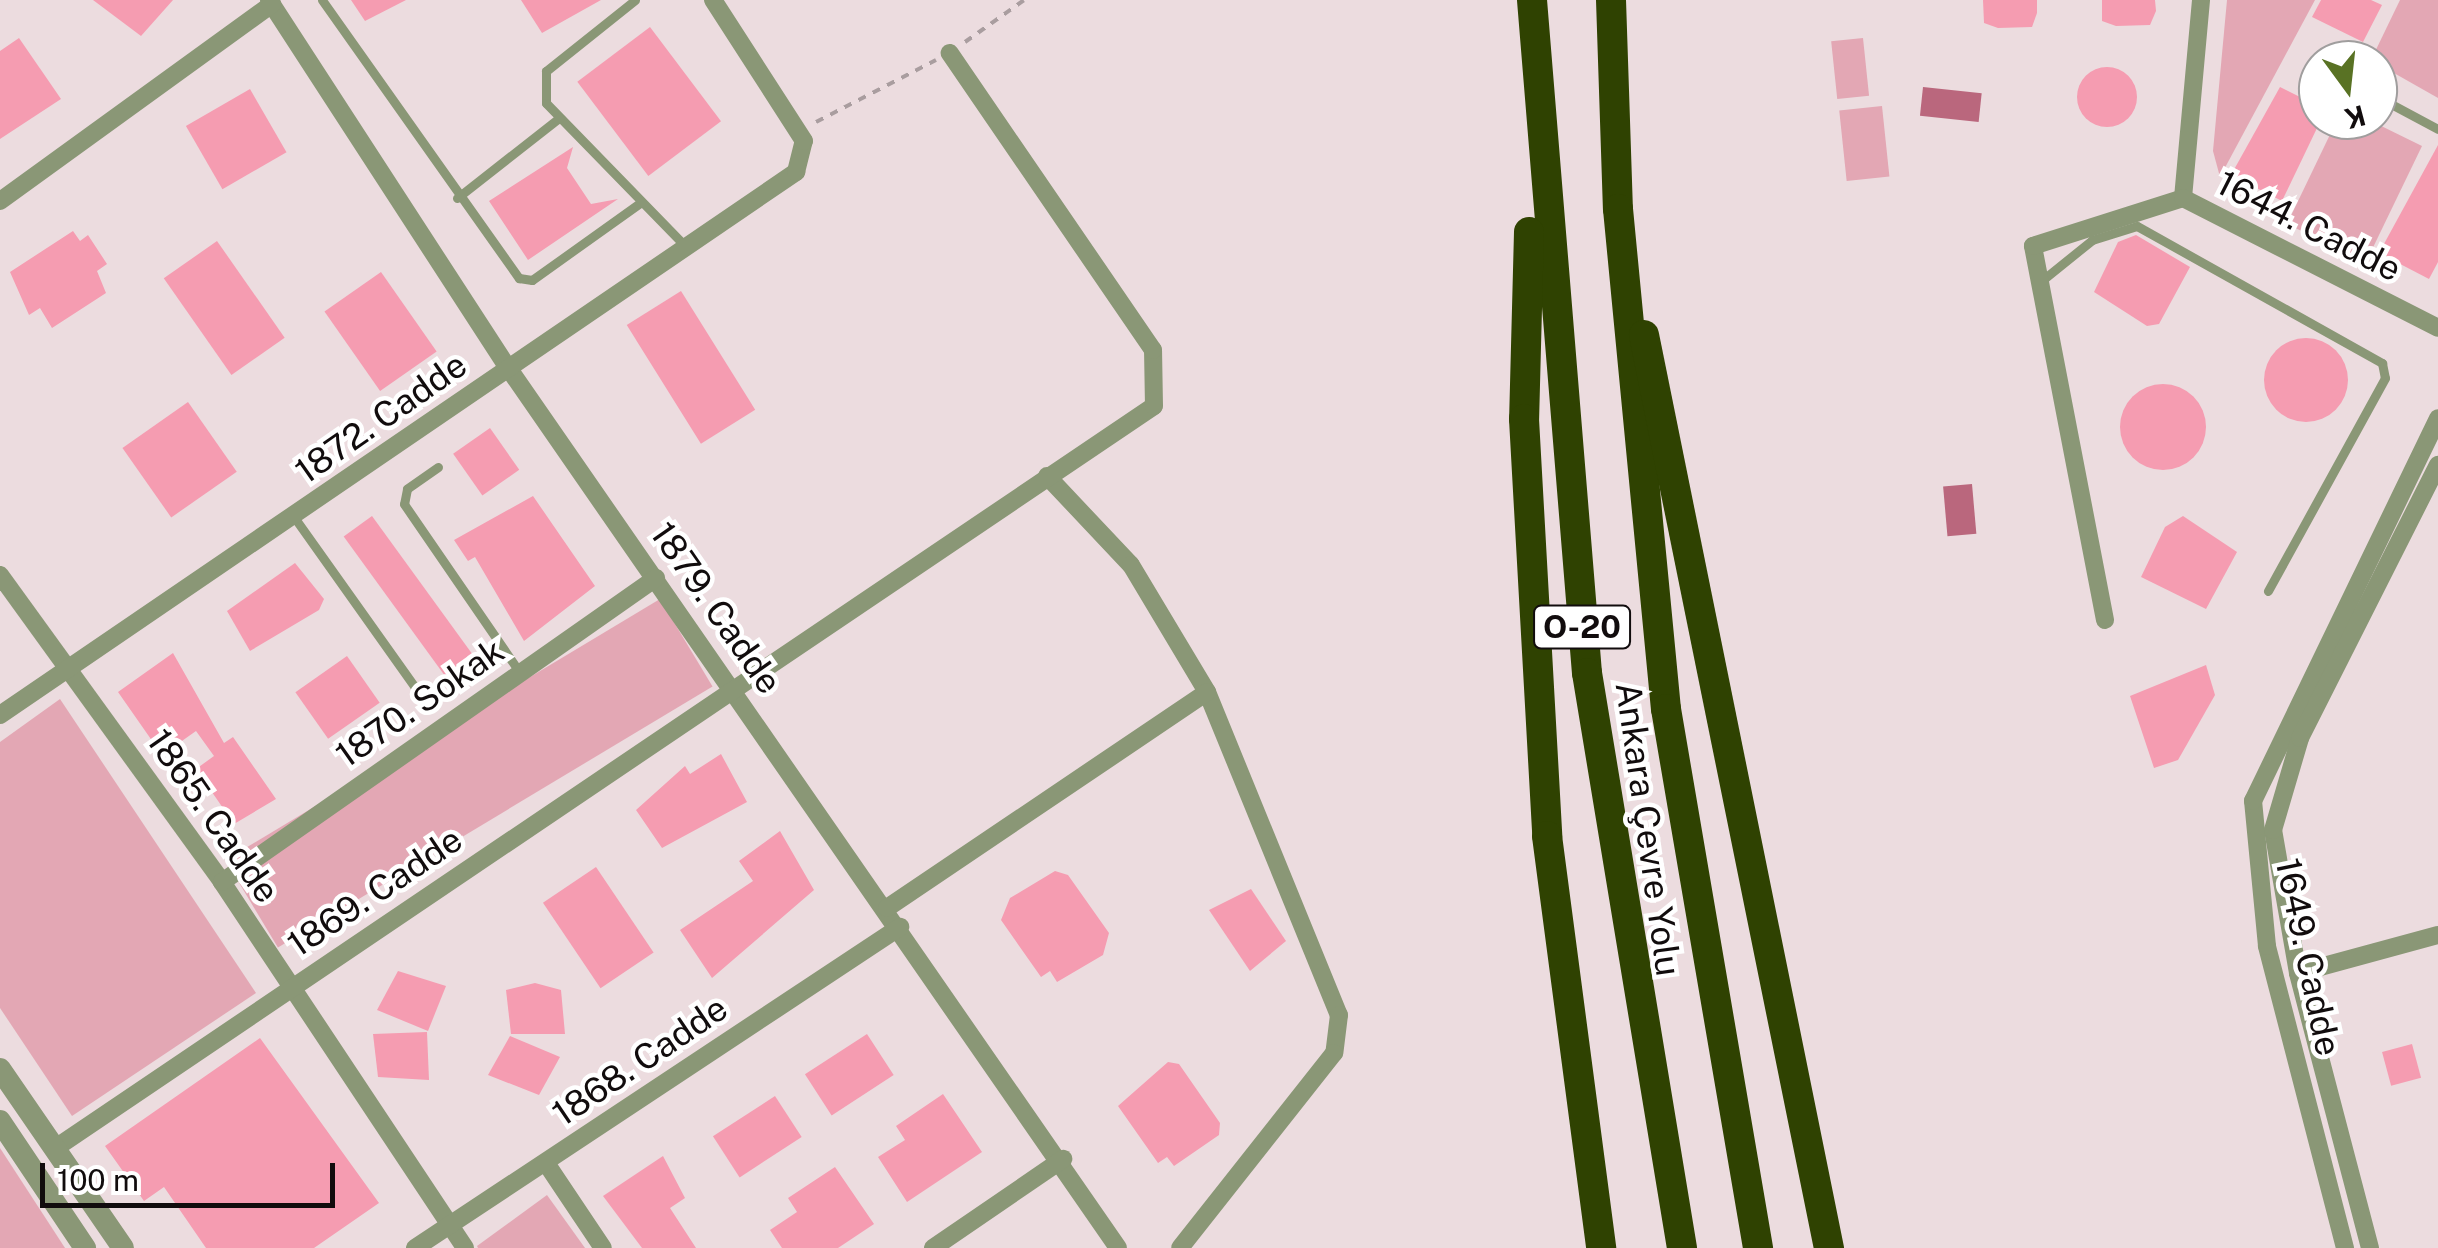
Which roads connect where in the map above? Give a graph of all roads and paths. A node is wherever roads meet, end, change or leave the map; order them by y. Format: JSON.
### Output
{"nodes":[{"id":1,"x":322,"y":0,"type":"edge"},
{"id":2,"x":635,"y":0,"type":"edge"},
{"id":3,"x":712,"y":0,"type":"edge"},
{"id":4,"x":1024,"y":0,"type":"edge"},
{"id":5,"x":1532,"y":0,"type":"edge"},
{"id":6,"x":1612,"y":0,"type":"edge"},
{"id":7,"x":2202,"y":0,"type":"edge"},
{"id":8,"x":270,"y":2,"type":"edge"},
{"id":9,"x":950,"y":53,"type":"junction"},
{"id":10,"x":1534,"y":104,"type":"junction"},
{"id":11,"x":2398,"y":108,"type":"edge"},
{"id":12,"x":560,"y":118,"type":"junction"},
{"id":13,"x":2438,"y":129,"type":"edge"},
{"id":14,"x":798,"y":131,"type":"junction"},
{"id":15,"x":457,"y":198,"type":"junction"},
{"id":16,"x":2183,"y":198,"type":"junction"},
{"id":17,"x":0,"y":201,"type":"edge"},
{"id":18,"x":640,"y":203,"type":"junction"},
{"id":19,"x":1618,"y":210,"type":"junction"},
{"id":20,"x":683,"y":244,"type":"junction"},
{"id":21,"x":2040,"y":282,"type":"junction"},
{"id":22,"x":2438,"y":328,"type":"edge"},
{"id":23,"x":509,"y":369,"type":"junction"},
{"id":24,"x":2438,"y":418,"type":"edge"},
{"id":25,"x":2438,"y":465,"type":"edge"},
{"id":26,"x":438,"y":467,"type":"dead end"},
{"id":27,"x":1048,"y":476,"type":"junction"},
{"id":28,"x":294,"y":517,"type":"junction"},
{"id":29,"x":0,"y":576,"type":"edge"},
{"id":30,"x":656,"y":578,"type":"junction"},
{"id":31,"x":2268,"y":591,"type":"dead end"},
{"id":32,"x":2105,"y":620,"type":"dead end"},
{"id":33,"x":66,"y":666,"type":"junction"},
{"id":34,"x":520,"y":674,"type":"junction"},
{"id":35,"x":416,"y":688,"type":"dead end"},
{"id":36,"x":733,"y":689,"type":"junction"},
{"id":37,"x":1206,"y":692,"type":"junction"},
{"id":38,"x":0,"y":714,"type":"edge"},
{"id":39,"x":222,"y":882,"type":"junction"},
{"id":40,"x":887,"y":908,"type":"junction"},
{"id":41,"x":900,"y":927,"type":"junction"},
{"id":42,"x":2438,"y":935,"type":"edge"},
{"id":43,"x":2298,"y":973,"type":"junction"},
{"id":44,"x":292,"y":987,"type":"junction"},
{"id":45,"x":0,"y":1069,"type":"edge"},
{"id":46,"x":0,"y":1121,"type":"edge"},
{"id":47,"x":54,"y":1149,"type":"junction"},
{"id":48,"x":1063,"y":1159,"type":"junction"},
{"id":49,"x":546,"y":1163,"type":"junction"},
{"id":50,"x":451,"y":1223,"type":"junction"},
{"id":51,"x":86,"y":1248,"type":"edge"},
{"id":52,"x":122,"y":1248,"type":"edge"},
{"id":53,"x":414,"y":1248,"type":"edge"},
{"id":54,"x":465,"y":1248,"type":"edge"},
{"id":55,"x":603,"y":1248,"type":"edge"},
{"id":56,"x":932,"y":1248,"type":"edge"},
{"id":57,"x":1118,"y":1248,"type":"edge"},
{"id":58,"x":1180,"y":1248,"type":"edge"},
{"id":59,"x":1601,"y":1248,"type":"edge"},
{"id":60,"x":1682,"y":1248,"type":"edge"},
{"id":61,"x":1758,"y":1248,"type":"edge"},
{"id":62,"x":1828,"y":1248,"type":"edge"},
{"id":63,"x":2344,"y":1248,"type":"edge"},
{"id":64,"x":2370,"y":1248,"type":"edge"}],
"edges":[{"from":1,"to":15,"type":"lane"},
{"from":2,"to":12,"type":"lane"},
{"from":3,"to":14,"type":"street"},
{"from":4,"to":9,"type":"path"},
{"from":5,"to":10,"type":"highway","name":"Ankara Çevre Yolu","number":"O-20"},
{"from":6,"to":19,"type":"highway","name":"Ankara Çevre Yolu","number":"O-20"},
{"from":7,"to":16,"type":"street"},
{"from":8,"to":17,"type":"street"},
{"from":8,"to":23,"type":"street","name":"1879. Cadde"},
{"from":9,"to":14,"type":"path"},
{"from":9,"to":27,"type":"street","name":"1869. Cadde"},
{"from":10,"to":59,"type":"highway"},
{"from":10,"to":60,"type":"highway","name":"Ankara Çevre Yolu","number":"O-20"},
{"from":11,"to":13,"type":"lane"},
{"from":12,"to":15,"type":"lane"},
{"from":12,"to":18,"type":"lane"},
{"from":14,"to":20,"type":"street","name":"1872. Cadde"},
{"from":15,"to":18,"type":"lane"},
{"from":16,"to":21,"type":"street","name":"1644. Cadde"},
{"from":16,"to":22,"type":"street","name":"1644. Cadde"},
{"from":18,"to":20,"type":"lane"},
{"from":19,"to":61,"type":"highway","name":"Ankara Çevre Yolu","number":"O-20"},
{"from":19,"to":62,"type":"highway"},
{"from":20,"to":23,"type":"street","name":"1872. Cadde"},
{"from":21,"to":31,"type":"lane"},
{"from":21,"to":32,"type":"street"},
{"from":23,"to":28,"type":"street","name":"1872. Cadde"},
{"from":23,"to":30,"type":"street","name":"1879. Cadde"},
{"from":24,"to":63,"type":"street","name":"1649. Cadde"},
{"from":25,"to":43,"type":"street","name":"1649. Cadde"},
{"from":26,"to":34,"type":"lane"},
{"from":27,"to":36,"type":"street","name":"1869. Cadde"},
{"from":27,"to":37,"type":"street"},
{"from":28,"to":33,"type":"street","name":"1872. Cadde"},
{"from":28,"to":35,"type":"lane"},
{"from":29,"to":33,"type":"street","name":"1865. Cadde"},
{"from":30,"to":34,"type":"street","name":"1870. Sokak"},
{"from":30,"to":36,"type":"street","name":"1879. Cadde"},
{"from":33,"to":38,"type":"street","name":"1872. Cadde"},
{"from":33,"to":39,"type":"street","name":"1865. Cadde"},
{"from":34,"to":39,"type":"street","name":"1870. Sokak"},
{"from":36,"to":40,"type":"street","name":"1879. Cadde"},
{"from":36,"to":44,"type":"street","name":"1869. Cadde"},
{"from":37,"to":40,"type":"street"},
{"from":37,"to":58,"type":"street"},
{"from":39,"to":44,"type":"street","name":"1865. Cadde"},
{"from":40,"to":41,"type":"street","name":"1879. Cadde"},
{"from":41,"to":48,"type":"street","name":"1879. Cadde"},
{"from":41,"to":49,"type":"street","name":"1868. Cadde"},
{"from":42,"to":43,"type":"street"},
{"from":43,"to":64,"type":"street","name":"1649. Cadde"},
{"from":44,"to":47,"type":"street","name":"1869. Cadde"},
{"from":44,"to":50,"type":"street","name":"1865. Cadde"},
{"from":45,"to":47,"type":"street"},
{"from":46,"to":51,"type":"street"},
{"from":47,"to":52,"type":"street"},
{"from":48,"to":56,"type":"street"},
{"from":48,"to":57,"type":"street","name":"1879. Cadde"},
{"from":49,"to":50,"type":"street","name":"1868. Cadde"},
{"from":49,"to":55,"type":"street"},
{"from":50,"to":53,"type":"street","name":"1868. Cadde"},
{"from":50,"to":54,"type":"street","name":"1865. Cadde"}]}
